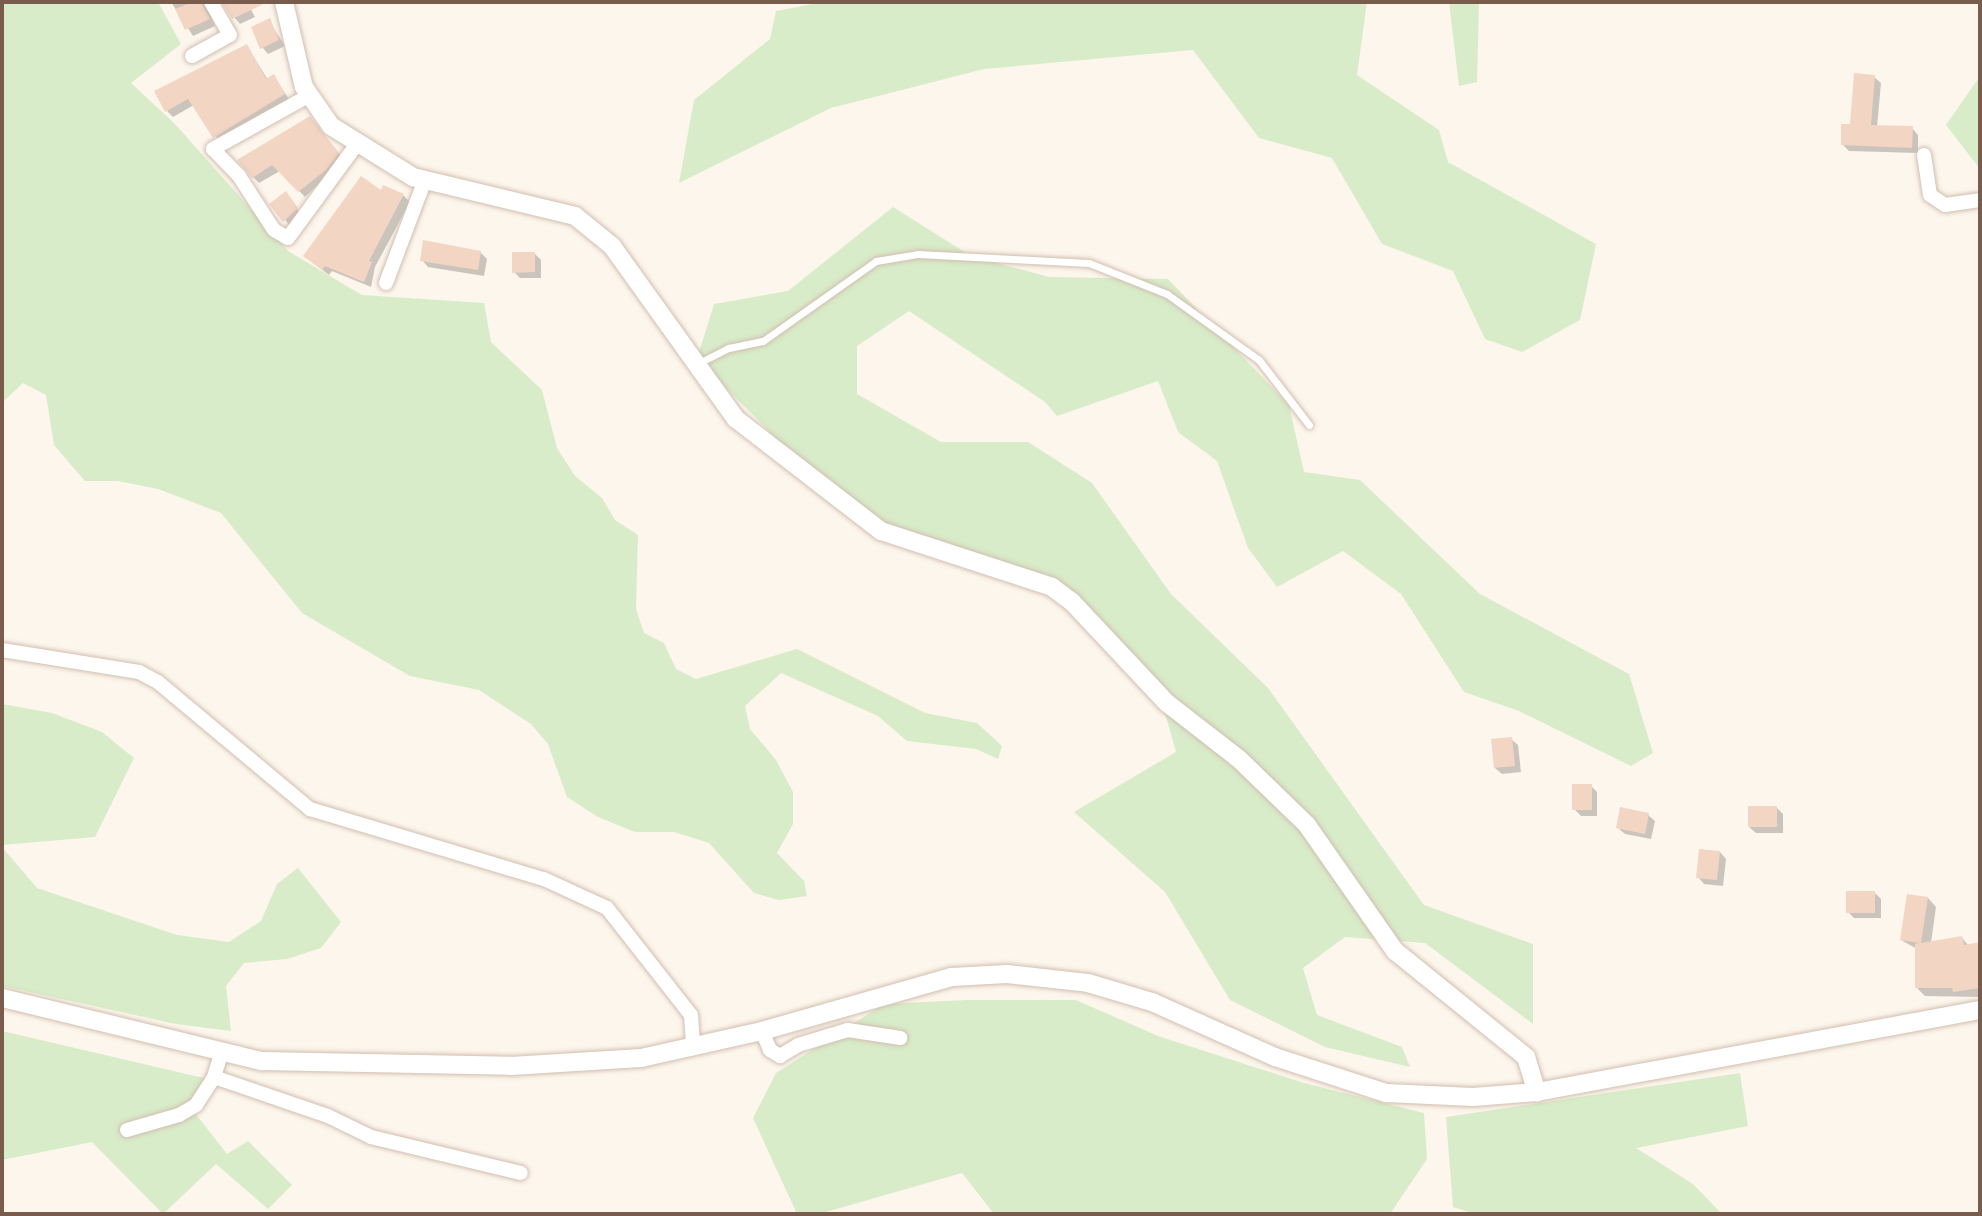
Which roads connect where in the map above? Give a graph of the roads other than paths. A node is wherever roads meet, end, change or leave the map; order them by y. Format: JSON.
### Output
{"nodes":[{"id":1,"x":211,"y":2,"type":"edge"},
{"id":2,"x":284,"y":2,"type":"edge"},
{"id":3,"x":192,"y":56,"type":"dead end"},
{"id":4,"x":310,"y":95,"type":"junction"},
{"id":5,"x":357,"y":144,"type":"junction"},
{"id":6,"x":1924,"y":155,"type":"dead end"},
{"id":7,"x":425,"y":180,"type":"junction"},
{"id":8,"x":1980,"y":200,"type":"edge"},
{"id":9,"x":386,"y":283,"type":"dead end"},
{"id":10,"x":694,"y":366,"type":"junction"},
{"id":11,"x":1309,"y":425,"type":"dead end"},
{"id":12,"x":2,"y":650,"type":"edge"},
{"id":13,"x":2,"y":998,"type":"edge"},
{"id":14,"x":1980,"y":1010,"type":"edge"},
{"id":15,"x":762,"y":1031,"type":"junction"},
{"id":16,"x":900,"y":1038,"type":"dead end"},
{"id":17,"x":693,"y":1047,"type":"junction"},
{"id":18,"x":221,"y":1054,"type":"junction"},
{"id":19,"x":214,"y":1077,"type":"junction"},
{"id":20,"x":1537,"y":1092,"type":"junction"},
{"id":21,"x":127,"y":1130,"type":"dead end"},
{"id":22,"x":521,"y":1173,"type":"dead end"}],
"edges":[{"from":1,"to":3,"type":"street"},
{"from":2,"to":4,"type":"street"},
{"from":4,"to":5,"type":"street"},
{"from":4,"to":5,"type":"street"},
{"from":5,"to":7,"type":"street"},
{"from":6,"to":8,"type":"street"},
{"from":7,"to":9,"type":"street"},
{"from":7,"to":10,"type":"street"},
{"from":10,"to":11,"type":"lane"},
{"from":10,"to":20,"type":"street"},
{"from":12,"to":17,"type":"street"},
{"from":13,"to":18,"type":"street"},
{"from":14,"to":20,"type":"street"},
{"from":15,"to":16,"type":"street"},
{"from":15,"to":17,"type":"street"},
{"from":15,"to":20,"type":"street"},
{"from":17,"to":18,"type":"street"},
{"from":18,"to":19,"type":"street"},
{"from":19,"to":21,"type":"street"},
{"from":19,"to":22,"type":"street"}]}
